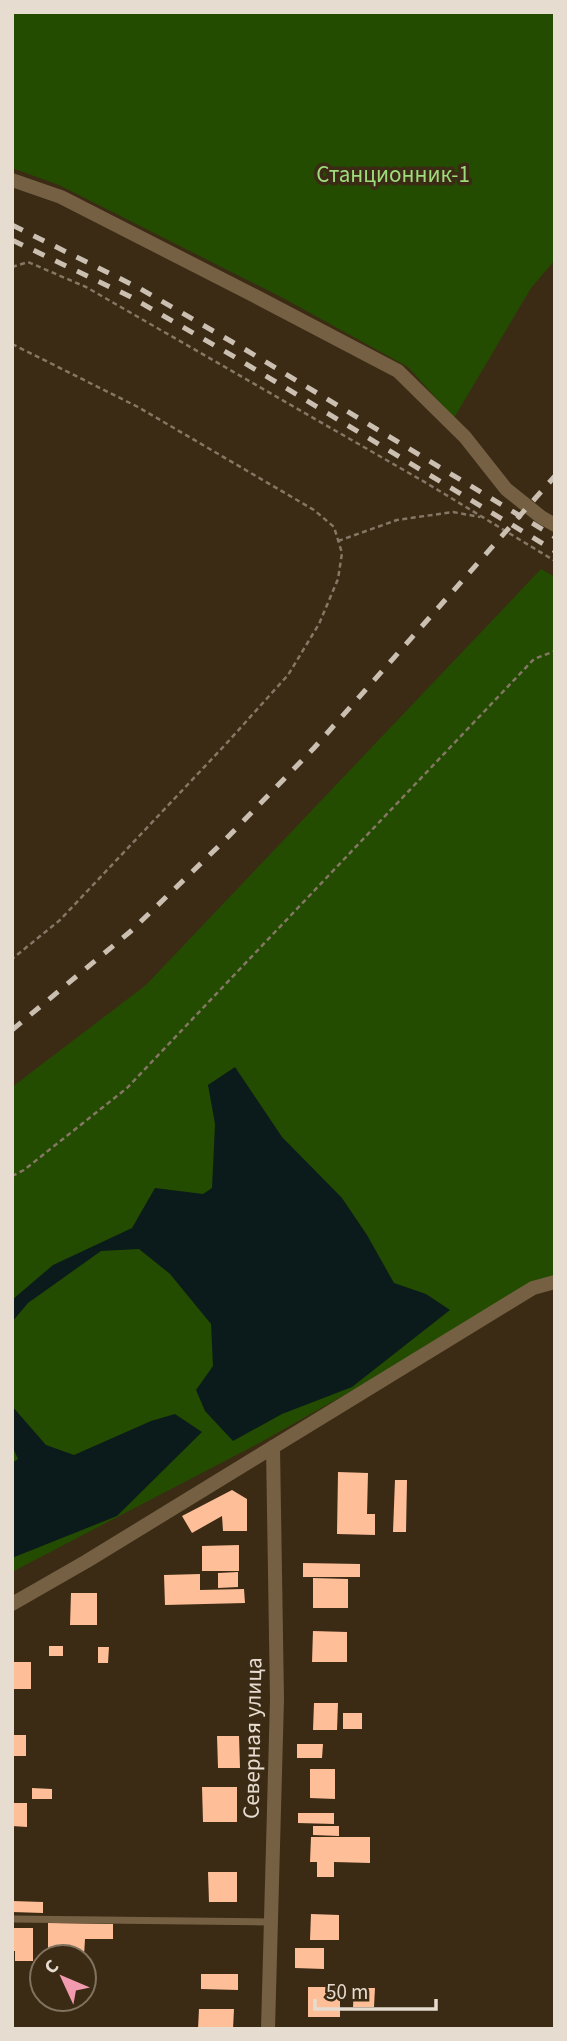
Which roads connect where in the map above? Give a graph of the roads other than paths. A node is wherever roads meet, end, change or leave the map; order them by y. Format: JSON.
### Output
{"nodes":[{"id":1,"x":12,"y":180,"type":"edge"},
{"id":2,"x":555,"y":525,"type":"edge"},
{"id":3,"x":555,"y":1282,"type":"edge"},
{"id":4,"x":273,"y":1447,"type":"junction"},
{"id":5,"x":12,"y":1604,"type":"edge"},
{"id":6,"x":12,"y":1919,"type":"edge"},
{"id":7,"x":270,"y":1922,"type":"junction"},
{"id":8,"x":268,"y":2029,"type":"edge"}],
"edges":[{"from":1,"to":2,"type":"street"},
{"from":3,"to":4,"type":"street"},
{"from":4,"to":5,"type":"street"},
{"from":4,"to":7,"type":"street","name":"Северная улица"},
{"from":6,"to":7,"type":"lane"},
{"from":7,"to":8,"type":"street","name":"Северная улица"}]}
